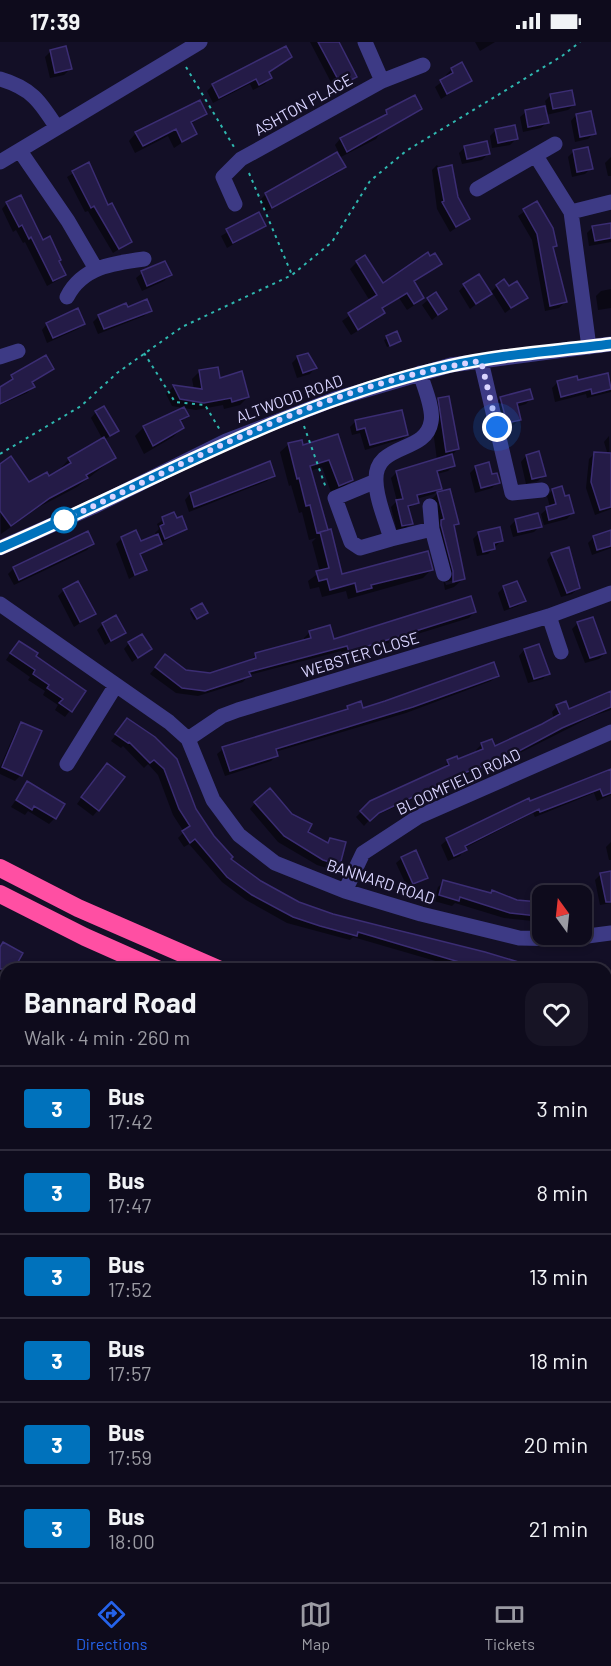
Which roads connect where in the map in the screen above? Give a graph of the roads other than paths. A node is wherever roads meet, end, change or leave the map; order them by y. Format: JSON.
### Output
{"nodes":[{"id":1,"x":200,"y":42,"type":"edge"},
{"id":2,"x":365,"y":42,"type":"edge"},
{"id":3,"x":423,"y":65,"type":"dead end"},
{"id":4,"x":0,"y":79,"type":"edge"},
{"id":5,"x":382,"y":81,"type":"junction"},
{"id":6,"x":57,"y":128,"type":"junction"},
{"id":7,"x":555,"y":144,"type":"dead end"},
{"id":8,"x":20,"y":151,"type":"junction"},
{"id":9,"x":536,"y":156,"type":"junction"},
{"id":10,"x":0,"y":162,"type":"edge"},
{"id":11,"x":477,"y":189,"type":"dead end"},
{"id":12,"x":611,"y":202,"type":"edge"},
{"id":13,"x":236,"y":204,"type":"dead end"},
{"id":14,"x":571,"y":212,"type":"junction"},
{"id":15,"x":144,"y":259,"type":"dead end"},
{"id":16,"x":96,"y":269,"type":"junction"},
{"id":17,"x":68,"y":297,"type":"dead end"},
{"id":18,"x":611,"y":344,"type":"edge"},
{"id":19,"x":589,"y":347,"type":"junction"},
{"id":20,"x":18,"y":351,"type":"dead end"},
{"id":21,"x":0,"y":357,"type":"edge"},
{"id":22,"x":481,"y":361,"type":"junction"},
{"id":23,"x":420,"y":373,"type":"junction"},
{"id":24,"x":376,"y":481,"type":"junction"},
{"id":25,"x":542,"y":490,"type":"dead end"},
{"id":26,"x":430,"y":506,"type":"dead end"},
{"id":27,"x":432,"y":529,"type":"junction"},
{"id":28,"x":391,"y":539,"type":"junction"},
{"id":29,"x":0,"y":548,"type":"edge"},
{"id":30,"x":444,"y":574,"type":"dead end"},
{"id":31,"x":611,"y":593,"type":"edge"},
{"id":32,"x":0,"y":604,"type":"edge"},
{"id":33,"x":549,"y":616,"type":"junction"},
{"id":34,"x":561,"y":652,"type":"dead end"},
{"id":35,"x":116,"y":685,"type":"junction"},
{"id":36,"x":611,"y":732,"type":"edge"},
{"id":37,"x":189,"y":740,"type":"junction"},
{"id":38,"x":67,"y":764,"type":"dead end"},
{"id":39,"x":0,"y":867,"type":"edge"},
{"id":40,"x":345,"y":891,"type":"junction"},
{"id":41,"x":0,"y":894,"type":"edge"},
{"id":42,"x":611,"y":933,"type":"edge"},
{"id":43,"x":144,"y":963,"type":"edge"},
{"id":44,"x":204,"y":963,"type":"edge"}],
"edges":[{"from":1,"to":6,"type":"street"},
{"from":2,"to":5,"type":"street"},
{"from":3,"to":5,"type":"street","name":"ASHTON PLACE"},
{"from":4,"to":6,"type":"street"},
{"from":5,"to":13,"type":"street","name":"ASHTON PLACE"},
{"from":6,"to":8,"type":"street"},
{"from":7,"to":9,"type":"street"},
{"from":8,"to":10,"type":"street"},
{"from":8,"to":16,"type":"street"},
{"from":9,"to":11,"type":"street"},
{"from":9,"to":14,"type":"street"},
{"from":12,"to":14,"type":"street"},
{"from":14,"to":19,"type":"street"},
{"from":15,"to":16,"type":"street"},
{"from":16,"to":17,"type":"street"},
{"from":18,"to":19,"type":"street","name":"ALTWOOD ROAD"},
{"from":19,"to":22,"type":"street","name":"ALTWOOD ROAD"},
{"from":20,"to":21,"type":"street"},
{"from":22,"to":23,"type":"street","name":"ALTWOOD ROAD"},
{"from":22,"to":25,"type":"street"},
{"from":23,"to":24,"type":"street"},
{"from":23,"to":29,"type":"street","name":"ALTWOOD ROAD"},
{"from":24,"to":28,"type":"street"},
{"from":24,"to":28,"type":"street"},
{"from":26,"to":27,"type":"street"},
{"from":27,"to":28,"type":"street"},
{"from":27,"to":30,"type":"street"},
{"from":31,"to":33,"type":"street","name":"WEBSTER CLOSE"},
{"from":32,"to":35,"type":"street","name":"BANNARD ROAD"},
{"from":33,"to":34,"type":"street"},
{"from":33,"to":37,"type":"street","name":"WEBSTER CLOSE"},
{"from":35,"to":37,"type":"street","name":"BANNARD ROAD"},
{"from":35,"to":38,"type":"street"},
{"from":36,"to":40,"type":"street","name":"BLOOMFIELD ROAD"},
{"from":37,"to":40,"type":"street","name":"BANNARD ROAD"},
{"from":39,"to":44,"type":"highway"},
{"from":40,"to":42,"type":"street","name":"BANNARD ROAD"},
{"from":41,"to":43,"type":"highway"}]}
